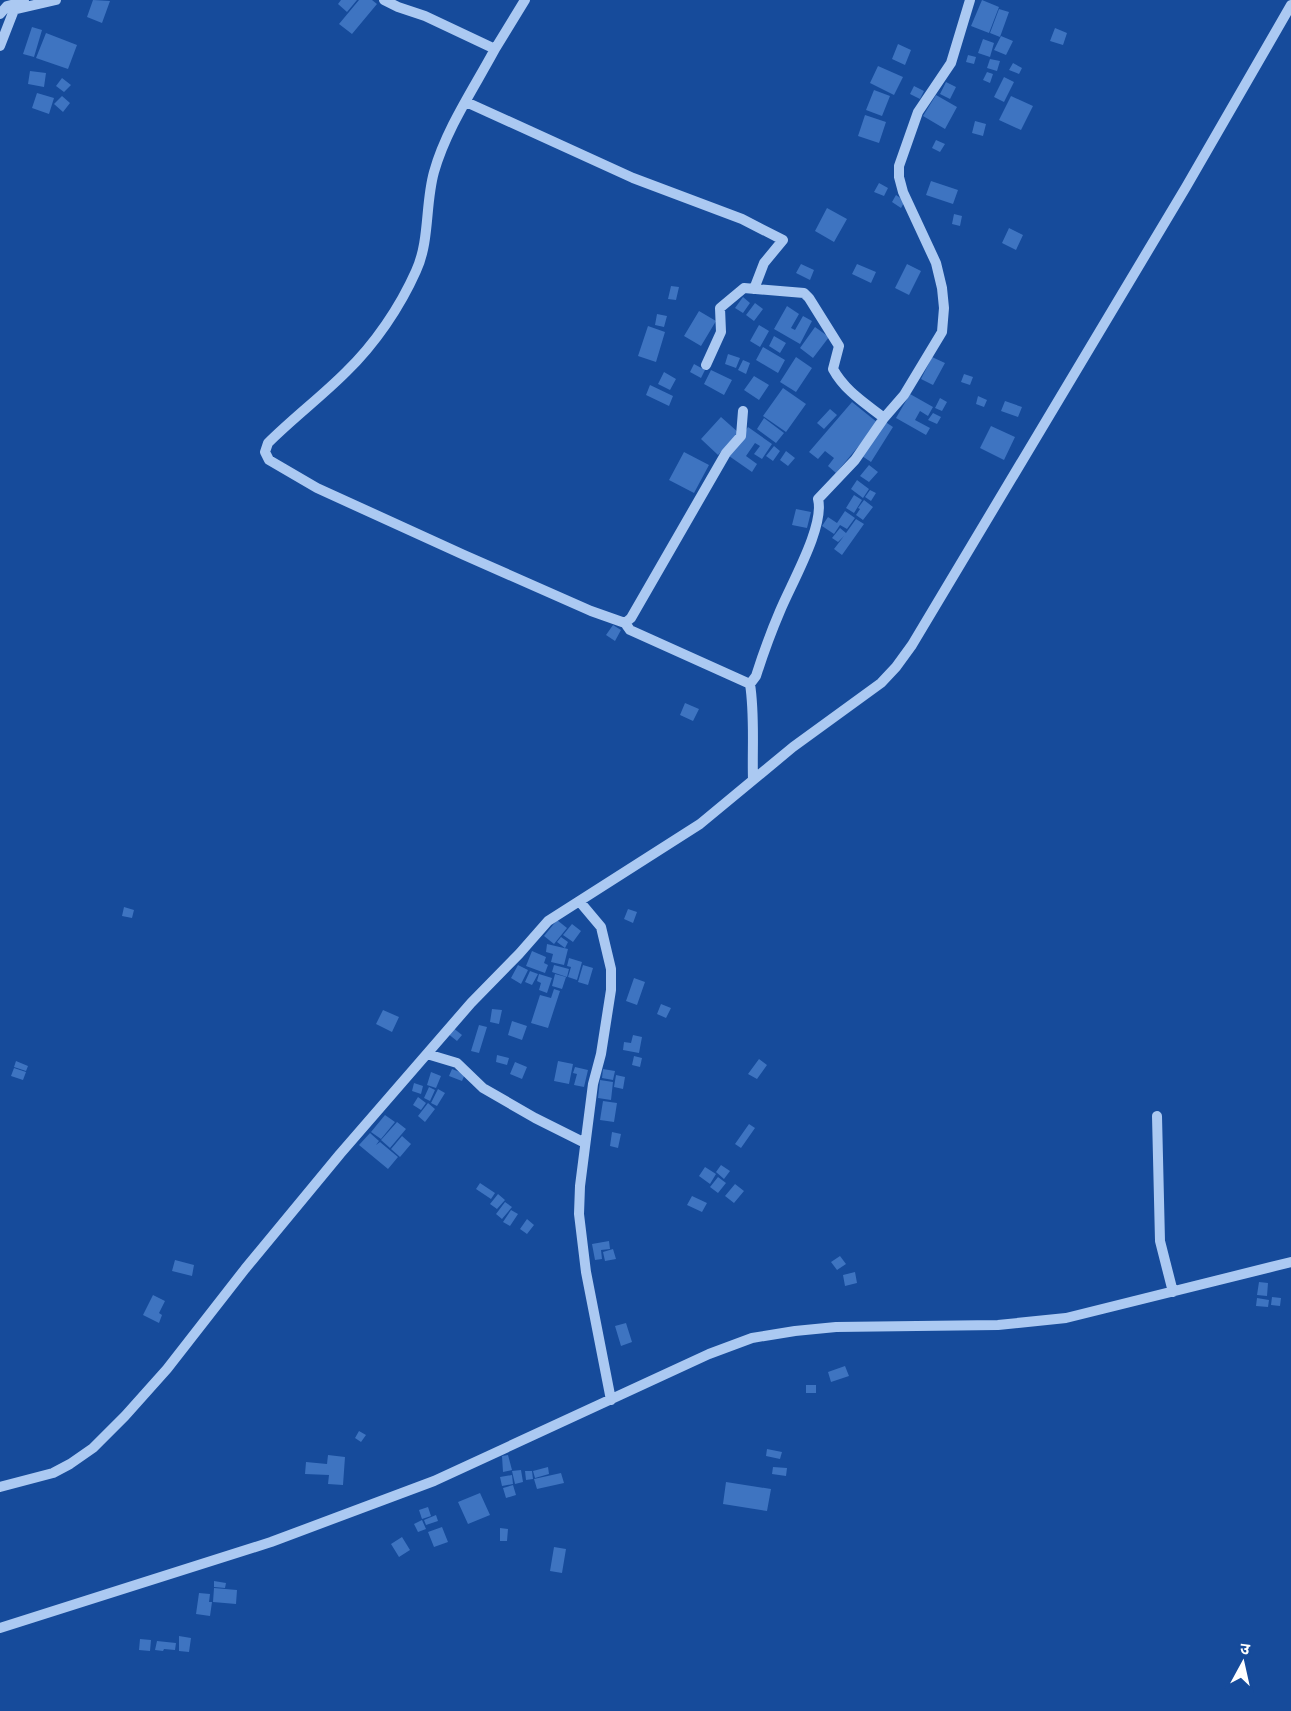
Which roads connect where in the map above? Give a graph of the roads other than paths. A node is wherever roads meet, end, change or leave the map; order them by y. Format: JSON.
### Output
{"nodes":[{"id":1,"x":56,"y":0,"type":"edge"},
{"id":2,"x":384,"y":0,"type":"edge"},
{"id":3,"x":525,"y":0,"type":"edge"},
{"id":4,"x":970,"y":0,"type":"edge"},
{"id":5,"x":20,"y":4,"type":"edge"},
{"id":6,"x":1291,"y":5,"type":"edge"},
{"id":7,"x":0,"y":14,"type":"edge"},
{"id":8,"x":0,"y":45,"type":"edge"},
{"id":9,"x":495,"y":49,"type":"junction"},
{"id":10,"x":466,"y":102,"type":"junction"},
{"id":11,"x":754,"y":289,"type":"junction"},
{"id":12,"x":706,"y":365,"type":"dead end"},
{"id":13,"x":743,"y":411,"type":"dead end"},
{"id":14,"x":884,"y":418,"type":"junction"},
{"id":15,"x":625,"y":623,"type":"junction"},
{"id":16,"x":750,"y":684,"type":"junction"},
{"id":17,"x":753,"y":780,"type":"junction"},
{"id":18,"x":580,"y":902,"type":"junction"},
{"id":19,"x":427,"y":1054,"type":"junction"},
{"id":20,"x":1157,"y":1116,"type":"dead end"},
{"id":21,"x":585,"y":1143,"type":"junction"},
{"id":22,"x":1291,"y":1262,"type":"edge"},
{"id":23,"x":1173,"y":1292,"type":"junction"},
{"id":24,"x":611,"y":1400,"type":"junction"},
{"id":25,"x":0,"y":1487,"type":"edge"},
{"id":26,"x":0,"y":1628,"type":"edge"}],
"edges":[{"from":1,"to":5,"type":"street"},
{"from":2,"to":9,"type":"street"},
{"from":3,"to":9,"type":"street"},
{"from":4,"to":14,"type":"street"},
{"from":5,"to":7,"type":"street"},
{"from":5,"to":8,"type":"street"},
{"from":6,"to":17,"type":"street"},
{"from":9,"to":10,"type":"street"},
{"from":10,"to":11,"type":"street"},
{"from":10,"to":15,"type":"street"},
{"from":11,"to":12,"type":"street"},
{"from":11,"to":14,"type":"street"},
{"from":13,"to":15,"type":"street"},
{"from":14,"to":16,"type":"street"},
{"from":15,"to":16,"type":"street"},
{"from":16,"to":17,"type":"street"},
{"from":17,"to":18,"type":"street"},
{"from":18,"to":19,"type":"street"},
{"from":18,"to":21,"type":"street"},
{"from":19,"to":21,"type":"street"},
{"from":19,"to":25,"type":"street"},
{"from":20,"to":23,"type":"street"},
{"from":21,"to":24,"type":"street"},
{"from":22,"to":23,"type":"street"},
{"from":23,"to":24,"type":"street"},
{"from":24,"to":26,"type":"street"}]}
